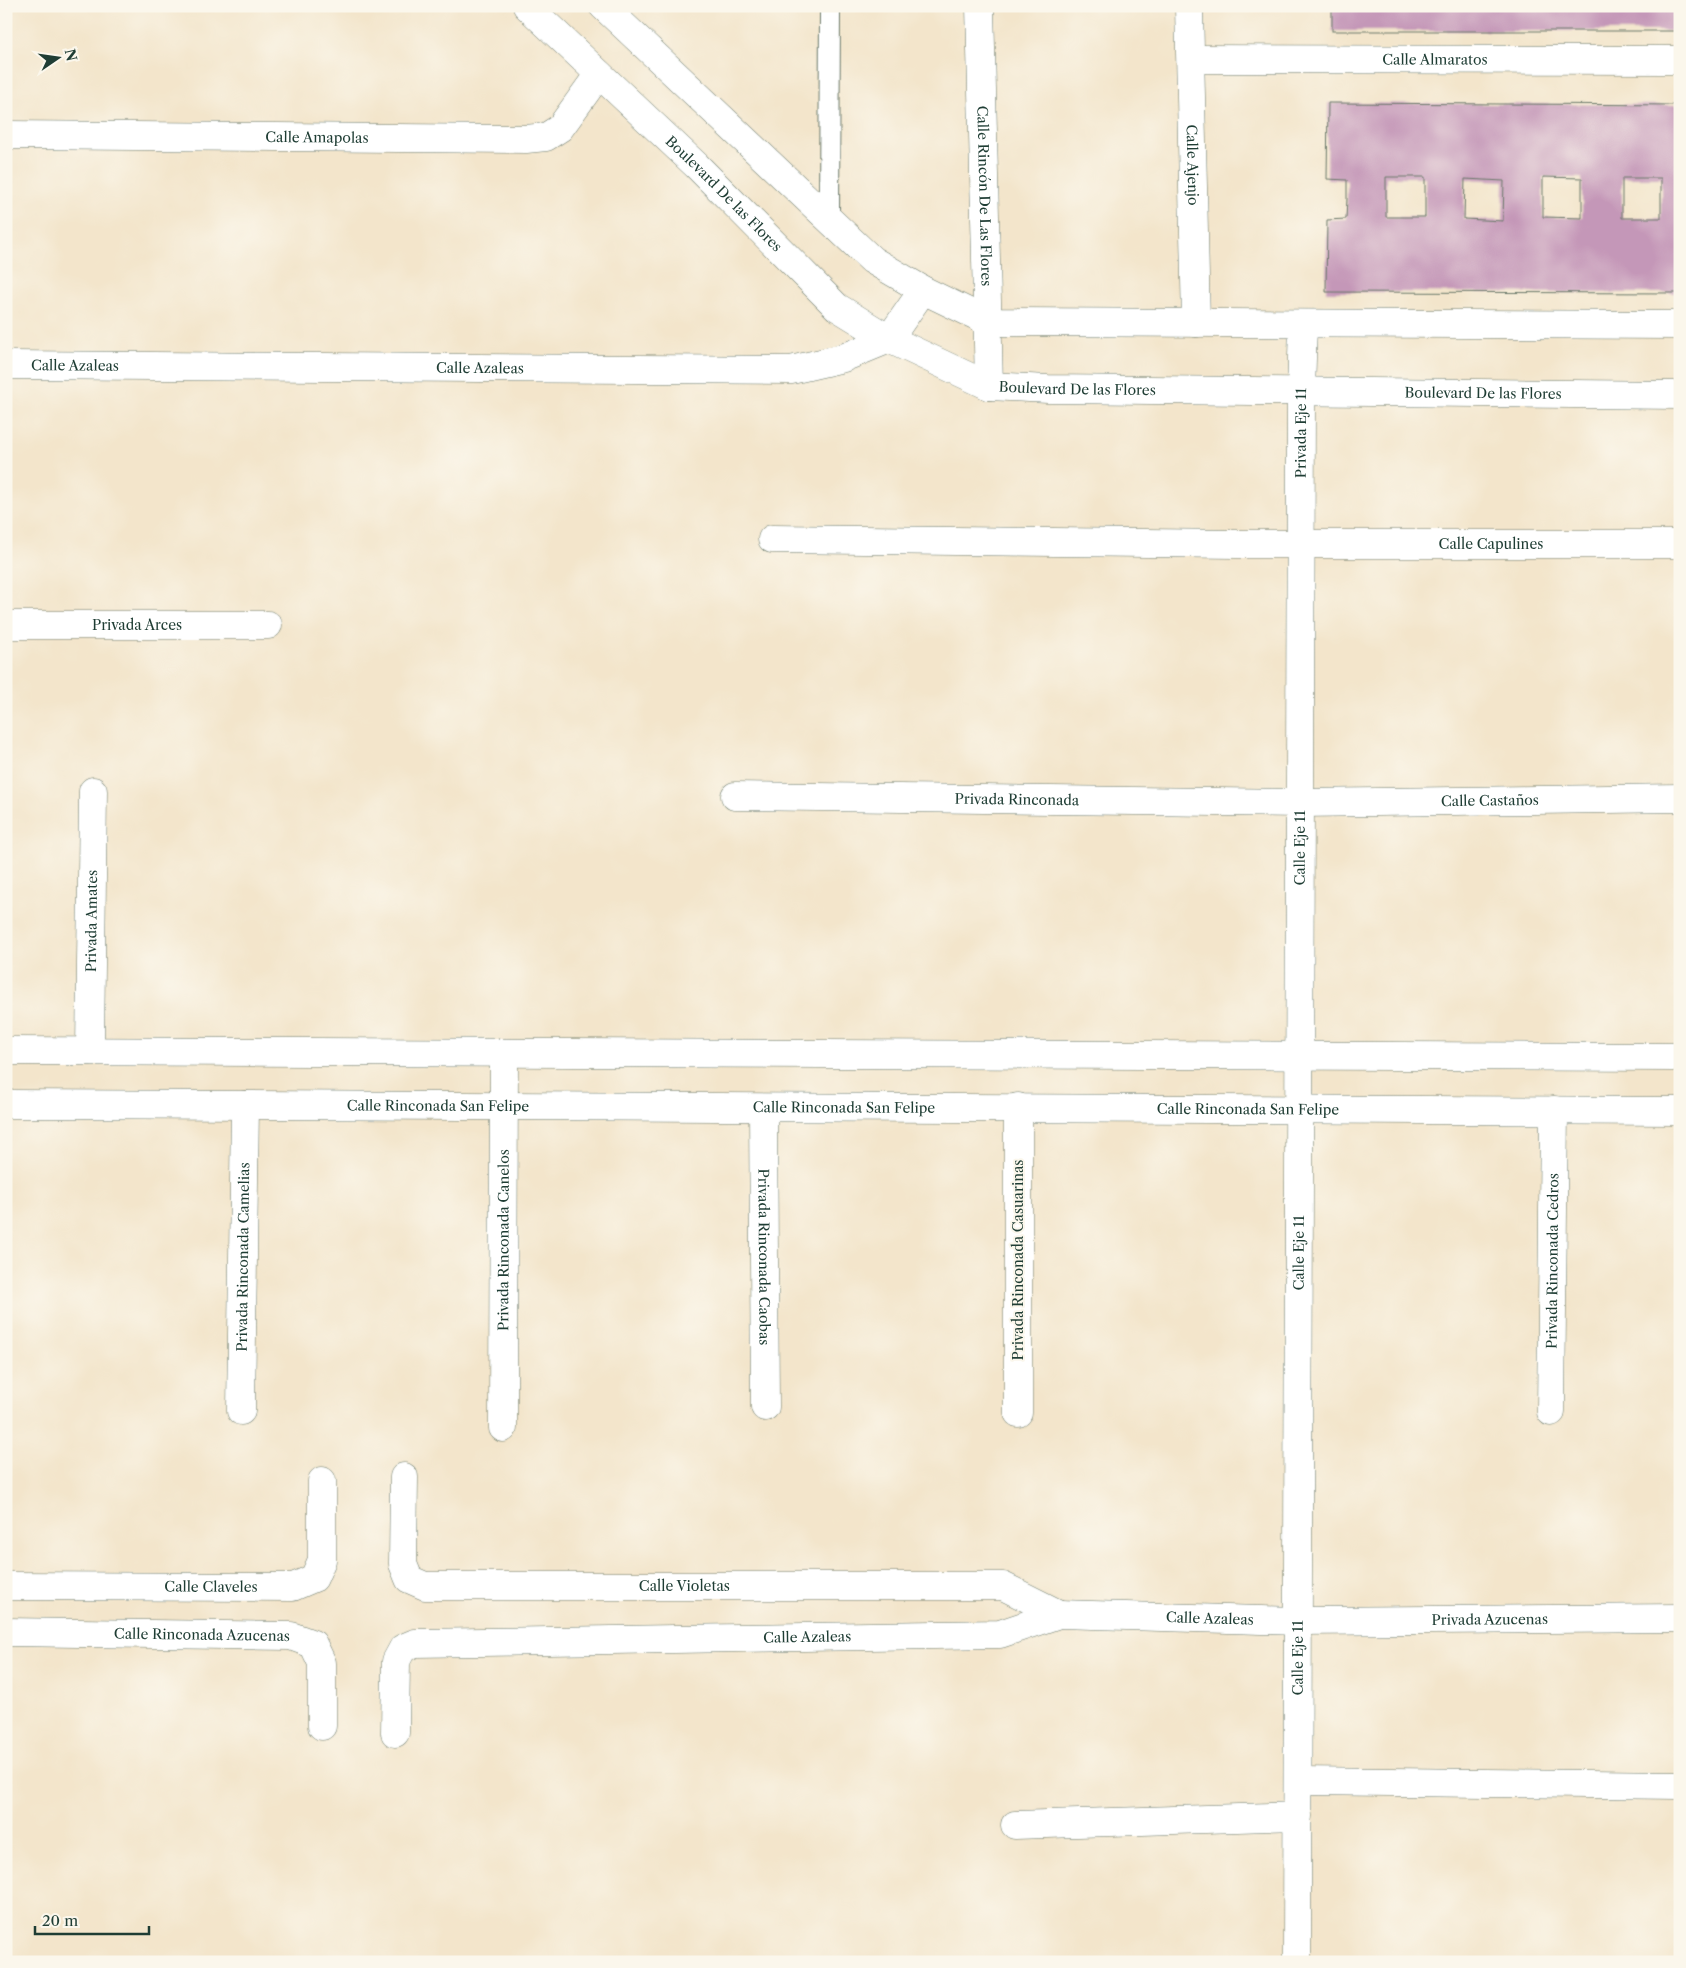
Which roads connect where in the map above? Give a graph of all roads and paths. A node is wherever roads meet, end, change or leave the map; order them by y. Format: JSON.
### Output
{"nodes":[{"id":1,"x":528,"y":6,"type":"edge"},
{"id":2,"x":603,"y":6,"type":"edge"},
{"id":3,"x":830,"y":6,"type":"edge"},
{"id":4,"x":980,"y":6,"type":"edge"},
{"id":5,"x":1189,"y":6,"type":"edge"},
{"id":6,"x":1191,"y":60,"type":"junction"},
{"id":7,"x":1680,"y":60,"type":"edge"},
{"id":8,"x":599,"y":74,"type":"junction"},
{"id":9,"x":6,"y":135,"type":"edge"},
{"id":10,"x":829,"y":220,"type":"junction"},
{"id":11,"x":923,"y":290,"type":"junction"},
{"id":12,"x":988,"y":322,"type":"junction"},
{"id":13,"x":1196,"y":323,"type":"junction"},
{"id":14,"x":1302,"y":324,"type":"junction"},
{"id":15,"x":1680,"y":324,"type":"edge"},
{"id":16,"x":889,"y":338,"type":"junction"},
{"id":17,"x":6,"y":365,"type":"edge"},
{"id":18,"x":989,"y":386,"type":"junction"},
{"id":19,"x":1301,"y":392,"type":"junction"},
{"id":20,"x":1680,"y":395,"type":"edge"},
{"id":21,"x":772,"y":539,"type":"dead end"},
{"id":22,"x":1300,"y":544,"type":"junction"},
{"id":23,"x":1680,"y":544,"type":"edge"},
{"id":24,"x":6,"y":625,"type":"edge"},
{"id":25,"x":268,"y":625,"type":"dead end"},
{"id":26,"x":93,"y":791,"type":"dead end"},
{"id":27,"x":735,"y":796,"type":"dead end"},
{"id":28,"x":1680,"y":798,"type":"edge"},
{"id":29,"x":1300,"y":803,"type":"junction"},
{"id":30,"x":6,"y":1050,"type":"edge"},
{"id":31,"x":90,"y":1051,"type":"junction"},
{"id":32,"x":504,"y":1054,"type":"junction"},
{"id":33,"x":1299,"y":1055,"type":"junction"},
{"id":34,"x":1680,"y":1057,"type":"edge"},
{"id":35,"x":6,"y":1104,"type":"edge"},
{"id":36,"x":245,"y":1105,"type":"junction"},
{"id":37,"x":504,"y":1105,"type":"junction"},
{"id":38,"x":1018,"y":1107,"type":"junction"},
{"id":39,"x":763,"y":1108,"type":"junction"},
{"id":40,"x":1300,"y":1108,"type":"junction"},
{"id":41,"x":1554,"y":1110,"type":"junction"},
{"id":42,"x":1680,"y":1111,"type":"edge"},
{"id":43,"x":765,"y":1407,"type":"dead end"},
{"id":44,"x":241,"y":1411,"type":"dead end"},
{"id":45,"x":1551,"y":1412,"type":"dead end"},
{"id":46,"x":1018,"y":1413,"type":"dead end"},
{"id":47,"x":503,"y":1428,"type":"dead end"},
{"id":48,"x":404,"y":1477,"type":"dead end"},
{"id":49,"x":322,"y":1480,"type":"dead end"},
{"id":50,"x":6,"y":1586,"type":"edge"},
{"id":51,"x":1059,"y":1614,"type":"junction"},
{"id":52,"x":1680,"y":1618,"type":"edge"},
{"id":53,"x":1298,"y":1621,"type":"junction"},
{"id":54,"x":6,"y":1632,"type":"edge"},
{"id":55,"x":322,"y":1726,"type":"dead end"},
{"id":56,"x":395,"y":1733,"type":"dead end"},
{"id":57,"x":1298,"y":1781,"type":"junction"},
{"id":58,"x":1680,"y":1785,"type":"edge"},
{"id":59,"x":1298,"y":1816,"type":"junction"},
{"id":60,"x":1015,"y":1825,"type":"dead end"},
{"id":61,"x":1297,"y":1962,"type":"edge"}],
"edges":[{"from":1,"to":8,"type":"street","name":"Boulevard De las Flores"},
{"from":2,"to":10,"type":"street"},
{"from":3,"to":10,"type":"lane"},
{"from":4,"to":12,"type":"street","name":"Calle Rincón De Las Flores"},
{"from":5,"to":6,"type":"street","name":"Calle Ajenjo"},
{"from":6,"to":7,"type":"street","name":"Calle Almaratos"},
{"from":6,"to":13,"type":"street","name":"Calle Ajenjo"},
{"from":8,"to":9,"type":"street","name":"Calle Amapolas"},
{"from":8,"to":16,"type":"street","name":"Boulevard De las Flores"},
{"from":10,"to":11,"type":"street"},
{"from":11,"to":12,"type":"street"},
{"from":11,"to":16,"type":"street"},
{"from":12,"to":13,"type":"street"},
{"from":12,"to":18,"type":"street","name":"Calle Rincón De Las Flores"},
{"from":13,"to":14,"type":"street"},
{"from":14,"to":15,"type":"street"},
{"from":14,"to":19,"type":"street","name":"Privada Eje 11"},
{"from":16,"to":17,"type":"street","name":"Calle Azaleas"},
{"from":16,"to":18,"type":"street","name":"Boulevard De las Flores"},
{"from":18,"to":19,"type":"street","name":"Boulevard De las Flores"},
{"from":19,"to":20,"type":"street","name":"Boulevard De las Flores"},
{"from":19,"to":22,"type":"street","name":"Privada Eje 11"},
{"from":21,"to":22,"type":"street"},
{"from":22,"to":23,"type":"street","name":"Calle Capulines"},
{"from":22,"to":29,"type":"street","name":"Calle Eje 11"},
{"from":24,"to":25,"type":"street","name":"Privada Arces"},
{"from":26,"to":31,"type":"street","name":"Privada Amates"},
{"from":27,"to":29,"type":"street","name":"Privada Rinconada"},
{"from":28,"to":29,"type":"street","name":"Calle Castaños"},
{"from":29,"to":33,"type":"street","name":"Calle Eje 11"},
{"from":30,"to":31,"type":"street"},
{"from":31,"to":32,"type":"street"},
{"from":32,"to":33,"type":"street"},
{"from":32,"to":37,"type":"street","name":"Privada Rinconada Canelos"},
{"from":33,"to":34,"type":"street"},
{"from":33,"to":40,"type":"street","name":"Calle Eje 11"},
{"from":35,"to":36,"type":"street","name":"Calle Rinconada San Felipe"},
{"from":36,"to":37,"type":"street","name":"Calle Rinconada San Felipe"},
{"from":36,"to":44,"type":"street","name":"Privada Rinconada Camelias"},
{"from":37,"to":39,"type":"street","name":"Calle Rinconada San Felipe"},
{"from":37,"to":47,"type":"street","name":"Privada Rinconada Canelos"},
{"from":38,"to":39,"type":"street","name":"Calle Rinconada San Felipe"},
{"from":38,"to":40,"type":"street","name":"Calle Rinconada San Felipe"},
{"from":38,"to":46,"type":"street","name":"Privada Rinconada Casuarinas"},
{"from":39,"to":43,"type":"street","name":"Privada Rinconada Caobas"},
{"from":40,"to":41,"type":"street","name":"Calle Rinconada San Felipe"},
{"from":40,"to":53,"type":"street","name":"Calle Eje 11"},
{"from":41,"to":42,"type":"street","name":"Calle Rinconada San Felipe"},
{"from":41,"to":45,"type":"street","name":"Privada Rinconada Cedros"},
{"from":48,"to":51,"type":"street","name":"Calle Violetas"},
{"from":49,"to":50,"type":"street","name":"Calle Claveles"},
{"from":51,"to":53,"type":"street","name":"Calle Azaleas"},
{"from":51,"to":56,"type":"street","name":"Calle Azaleas"},
{"from":52,"to":53,"type":"street","name":"Privada Azucenas"},
{"from":53,"to":57,"type":"street","name":"Calle Eje 11"},
{"from":54,"to":55,"type":"street","name":"Calle Rinconada Azucenas"},
{"from":57,"to":58,"type":"street"},
{"from":57,"to":59,"type":"street","name":"Calle Eje 11"},
{"from":59,"to":60,"type":"street"},
{"from":59,"to":61,"type":"street","name":"Calle Eje 11"}]}
